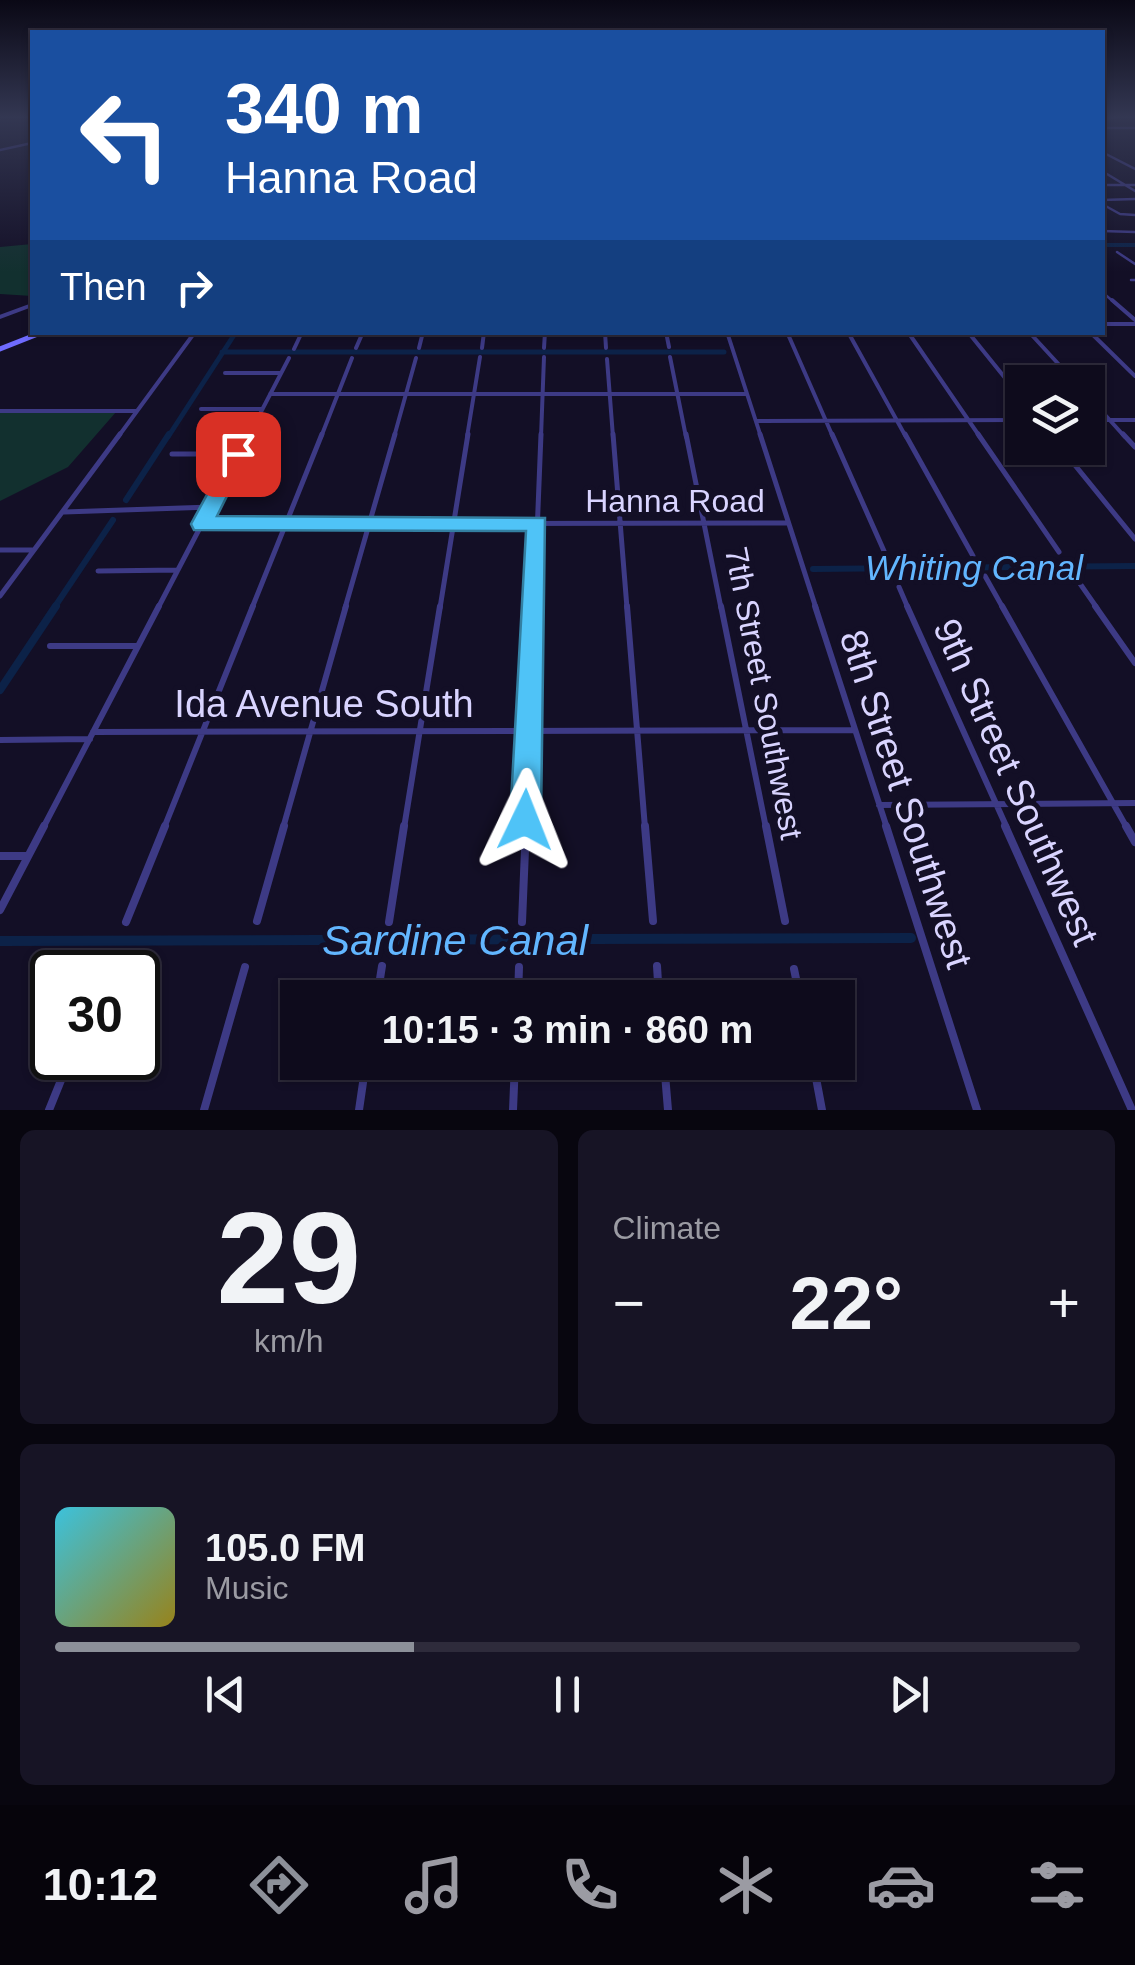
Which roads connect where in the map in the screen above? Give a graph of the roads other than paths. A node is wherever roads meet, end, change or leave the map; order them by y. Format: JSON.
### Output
{"nodes":[{"id":1,"x":1105,"y":173,"type":"edge"},
{"id":2,"x":1105,"y":185,"type":"edge"},
{"id":3,"x":1125,"y":185,"type":"junction"},
{"id":4,"x":1135,"y":185,"type":"edge"},
{"id":5,"x":1135,"y":192,"type":"edge"},
{"id":6,"x":1135,"y":200,"type":"edge"},
{"id":7,"x":1105,"y":202,"type":"edge"},
{"id":8,"x":1105,"y":204,"type":"edge"},
{"id":9,"x":1135,"y":215,"type":"edge"},
{"id":10,"x":1105,"y":231,"type":"edge"},
{"id":11,"x":1135,"y":232,"type":"edge"},
{"id":12,"x":1117,"y":252,"type":"dead end"},
{"id":13,"x":1135,"y":264,"type":"edge"},
{"id":14,"x":1105,"y":295,"type":"edge"},
{"id":15,"x":30,"y":306,"type":"edge"},
{"id":16,"x":0,"y":316,"type":"edge"},
{"id":17,"x":1135,"y":322,"type":"edge"},
{"id":18,"x":1105,"y":324,"type":"edge"},
{"id":19,"x":30,"y":333,"type":"edge"},
{"id":20,"x":34,"y":335,"type":"edge"},
{"id":21,"x":193,"y":335,"type":"edge"},
{"id":22,"x":300,"y":335,"type":"edge"},
{"id":23,"x":362,"y":335,"type":"edge"},
{"id":24,"x":422,"y":335,"type":"edge"},
{"id":25,"x":484,"y":335,"type":"edge"},
{"id":26,"x":545,"y":335,"type":"edge"},
{"id":27,"x":605,"y":335,"type":"edge"},
{"id":28,"x":666,"y":335,"type":"edge"},
{"id":29,"x":727,"y":335,"type":"edge"},
{"id":30,"x":788,"y":335,"type":"edge"},
{"id":31,"x":850,"y":335,"type":"edge"},
{"id":32,"x":910,"y":335,"type":"edge"},
{"id":33,"x":970,"y":335,"type":"edge"},
{"id":34,"x":1032,"y":335,"type":"edge"},
{"id":35,"x":1093,"y":335,"type":"edge"},
{"id":36,"x":0,"y":347,"type":"edge"},
{"id":37,"x":294,"y":348,"type":"dead end"},
{"id":38,"x":356,"y":348,"type":"dead end"},
{"id":39,"x":419,"y":348,"type":"dead end"},
{"id":40,"x":482,"y":348,"type":"dead end"},
{"id":41,"x":606,"y":348,"type":"dead end"},
{"id":42,"x":668,"y":348,"type":"dead end"},
{"id":43,"x":670,"y":357,"type":"dead end"},
{"id":44,"x":289,"y":358,"type":"dead end"},
{"id":45,"x":352,"y":358,"type":"dead end"},
{"id":46,"x":416,"y":358,"type":"dead end"},
{"id":47,"x":480,"y":358,"type":"dead end"},
{"id":48,"x":607,"y":358,"type":"dead end"},
{"id":49,"x":1060,"y":365,"type":"edge"},
{"id":50,"x":281,"y":372,"type":"junction"},
{"id":51,"x":225,"y":373,"type":"dead end"},
{"id":52,"x":1135,"y":376,"type":"edge"},
{"id":53,"x":1005,"y":378,"type":"edge"},
{"id":54,"x":270,"y":394,"type":"junction"},
{"id":55,"x":338,"y":394,"type":"junction"},
{"id":56,"x":406,"y":394,"type":"junction"},
{"id":57,"x":474,"y":394,"type":"junction"},
{"id":58,"x":542,"y":394,"type":"junction"},
{"id":59,"x":610,"y":394,"type":"junction"},
{"id":60,"x":678,"y":394,"type":"junction"},
{"id":61,"x":746,"y":394,"type":"junction"},
{"id":62,"x":202,"y":409,"type":"dead end"},
{"id":63,"x":262,"y":409,"type":"junction"},
{"id":64,"x":136,"y":411,"type":"junction"},
{"id":65,"x":0,"y":412,"type":"edge"},
{"id":66,"x":1105,"y":415,"type":"edge"},
{"id":67,"x":968,"y":420,"type":"junction"},
{"id":68,"x":1005,"y":420,"type":"edge"},
{"id":69,"x":1105,"y":420,"type":"edge"},
{"id":70,"x":1110,"y":420,"type":"junction"},
{"id":71,"x":1135,"y":420,"type":"edge"},
{"id":72,"x":755,"y":421,"type":"junction"},
{"id":73,"x":826,"y":421,"type":"junction"},
{"id":74,"x":897,"y":421,"type":"junction"},
{"id":75,"x":1135,"y":447,"type":"edge"},
{"id":76,"x":172,"y":454,"type":"dead end"},
{"id":77,"x":238,"y":454,"type":"junction"},
{"id":78,"x":1075,"y":465,"type":"edge"},
{"id":79,"x":211,"y":507,"type":"junction"},
{"id":80,"x":62,"y":512,"type":"junction"},
{"id":81,"x":537,"y":523,"type":"junction"},
{"id":82,"x":704,"y":523,"type":"junction"},
{"id":83,"x":788,"y":523,"type":"junction"},
{"id":84,"x":202,"y":524,"type":"junction"},
{"id":85,"x":286,"y":524,"type":"junction"},
{"id":86,"x":370,"y":524,"type":"junction"},
{"id":87,"x":454,"y":524,"type":"junction"},
{"id":88,"x":621,"y":524,"type":"junction"},
{"id":89,"x":1135,"y":539,"type":"edge"},
{"id":90,"x":0,"y":550,"type":"edge"},
{"id":91,"x":34,"y":550,"type":"junction"},
{"id":92,"x":884,"y":551,"type":"dead end"},
{"id":93,"x":1059,"y":552,"type":"dead end"},
{"id":94,"x":974,"y":556,"type":"dead end"},
{"id":95,"x":98,"y":570,"type":"dead end"},
{"id":96,"x":178,"y":570,"type":"junction"},
{"id":97,"x":1074,"y":575,"type":"dead end"},
{"id":98,"x":985,"y":576,"type":"dead end"},
{"id":99,"x":900,"y":587,"type":"dead end"},
{"id":100,"x":0,"y":596,"type":"edge"},
{"id":101,"x":50,"y":646,"type":"dead end"},
{"id":102,"x":138,"y":646,"type":"junction"},
{"id":103,"x":1135,"y":663,"type":"edge"},
{"id":104,"x":529,"y":730,"type":"junction"},
{"id":105,"x":637,"y":730,"type":"junction"},
{"id":106,"x":746,"y":730,"type":"junction"},
{"id":107,"x":854,"y":730,"type":"junction"},
{"id":108,"x":312,"y":731,"type":"junction"},
{"id":109,"x":420,"y":731,"type":"junction"},
{"id":110,"x":203,"y":732,"type":"junction"},
{"id":111,"x":91,"y":736,"type":"junction"},
{"id":112,"x":0,"y":740,"type":"edge"},
{"id":113,"x":996,"y":804,"type":"junction"},
{"id":114,"x":1113,"y":804,"type":"junction"},
{"id":115,"x":1135,"y":804,"type":"edge"},
{"id":116,"x":879,"y":805,"type":"junction"},
{"id":117,"x":1135,"y":842,"type":"edge"},
{"id":118,"x":0,"y":856,"type":"edge"},
{"id":119,"x":28,"y":856,"type":"junction"},
{"id":120,"x":0,"y":910,"type":"edge"},
{"id":121,"x":257,"y":921,"type":"dead end"},
{"id":122,"x":653,"y":921,"type":"dead end"},
{"id":123,"x":126,"y":922,"type":"dead end"},
{"id":124,"x":389,"y":922,"type":"dead end"},
{"id":125,"x":522,"y":922,"type":"dead end"},
{"id":126,"x":785,"y":922,"type":"dead end"},
{"id":127,"x":382,"y":966,"type":"dead end"},
{"id":128,"x":519,"y":966,"type":"dead end"},
{"id":129,"x":656,"y":966,"type":"dead end"},
{"id":130,"x":245,"y":967,"type":"dead end"},
{"id":131,"x":794,"y":969,"type":"dead end"},
{"id":132,"x":380,"y":980,"type":"edge"},
{"id":133,"x":519,"y":980,"type":"edge"},
{"id":134,"x":657,"y":980,"type":"edge"},
{"id":135,"x":796,"y":980,"type":"edge"},
{"id":136,"x":62,"y":1080,"type":"edge"},
{"id":137,"x":363,"y":1080,"type":"edge"},
{"id":138,"x":515,"y":1080,"type":"edge"},
{"id":139,"x":666,"y":1080,"type":"edge"},
{"id":140,"x":816,"y":1080,"type":"edge"},
{"id":141,"x":50,"y":1110,"type":"edge"},
{"id":142,"x":204,"y":1110,"type":"edge"},
{"id":143,"x":359,"y":1110,"type":"edge"},
{"id":144,"x":514,"y":1110,"type":"edge"},
{"id":145,"x":668,"y":1110,"type":"edge"},
{"id":146,"x":822,"y":1110,"type":"edge"},
{"id":147,"x":977,"y":1110,"type":"edge"},
{"id":148,"x":1132,"y":1110,"type":"edge"}],
"edges":[{"from":1,"to":3,"type":"street"},
{"from":2,"to":3,"type":"street"},
{"from":3,"to":4,"type":"street"},
{"from":3,"to":5,"type":"street"},
{"from":6,"to":7,"type":"street"},
{"from":8,"to":9,"type":"street"},
{"from":10,"to":11,"type":"street"},
{"from":12,"to":13,"type":"street"},
{"from":14,"to":17,"type":"street"},
{"from":15,"to":16,"type":"street"},
{"from":17,"to":18,"type":"street"},
{"from":19,"to":36,"type":"main road"},
{"from":20,"to":36,"type":"main road"},
{"from":21,"to":64,"type":"street"},
{"from":22,"to":37,"type":"street"},
{"from":23,"to":38,"type":"street"},
{"from":24,"to":39,"type":"street"},
{"from":25,"to":40,"type":"street"},
{"from":26,"to":58,"type":"street"},
{"from":27,"to":41,"type":"street"},
{"from":28,"to":42,"type":"street"},
{"from":29,"to":61,"type":"street","name":"8th Street Southwest"},
{"from":30,"to":73,"type":"street"},
{"from":31,"to":74,"type":"street"},
{"from":32,"to":67,"type":"street"},
{"from":33,"to":53,"type":"street"},
{"from":34,"to":49,"type":"street"},
{"from":35,"to":52,"type":"street"},
{"from":43,"to":60,"type":"street","name":"7th Street Southwest"},
{"from":44,"to":50,"type":"street"},
{"from":45,"to":55,"type":"street"},
{"from":46,"to":56,"type":"street"},
{"from":47,"to":57,"type":"street"},
{"from":48,"to":59,"type":"street"},
{"from":50,"to":51,"type":"street"},
{"from":50,"to":54,"type":"street"},
{"from":54,"to":55,"type":"street"},
{"from":54,"to":63,"type":"street"},
{"from":55,"to":56,"type":"street"},
{"from":55,"to":85,"type":"street"},
{"from":56,"to":57,"type":"street"},
{"from":56,"to":86,"type":"street"},
{"from":57,"to":58,"type":"street"},
{"from":57,"to":87,"type":"street"},
{"from":58,"to":59,"type":"street"},
{"from":58,"to":81,"type":"street"},
{"from":59,"to":60,"type":"street"},
{"from":59,"to":88,"type":"street"},
{"from":60,"to":61,"type":"street"},
{"from":60,"to":82,"type":"street","name":"7th Street Southwest"},
{"from":61,"to":72,"type":"street","name":"8th Street Southwest"},
{"from":62,"to":63,"type":"street"},
{"from":63,"to":77,"type":"street"},
{"from":64,"to":65,"type":"street"},
{"from":64,"to":80,"type":"street"},
{"from":66,"to":70,"type":"street"},
{"from":67,"to":68,"type":"street"},
{"from":67,"to":74,"type":"street"},
{"from":67,"to":93,"type":"street"},
{"from":69,"to":70,"type":"street"},
{"from":70,"to":71,"type":"street"},
{"from":70,"to":75,"type":"street"},
{"from":72,"to":73,"type":"street"},
{"from":72,"to":83,"type":"street","name":"8th Street Southwest"},
{"from":73,"to":74,"type":"street"},
{"from":73,"to":92,"type":"street"},
{"from":74,"to":94,"type":"street"},
{"from":76,"to":77,"type":"street"},
{"from":77,"to":79,"type":"street"},
{"from":78,"to":89,"type":"street"},
{"from":79,"to":80,"type":"street"},
{"from":79,"to":84,"type":"street"},
{"from":80,"to":91,"type":"street"},
{"from":81,"to":87,"type":"street","name":"Hanna Road"},
{"from":81,"to":88,"type":"street","name":"Hanna Road"},
{"from":81,"to":104,"type":"street"},
{"from":82,"to":83,"type":"street","name":"Hanna Road"},
{"from":82,"to":88,"type":"street","name":"Hanna Road"},
{"from":82,"to":106,"type":"street","name":"7th Street Southwest"},
{"from":83,"to":107,"type":"street","name":"8th Street Southwest"},
{"from":84,"to":85,"type":"street","name":"Hanna Road"},
{"from":84,"to":96,"type":"street"},
{"from":85,"to":86,"type":"street","name":"Hanna Road"},
{"from":85,"to":110,"type":"street"},
{"from":86,"to":87,"type":"street","name":"Hanna Road"},
{"from":86,"to":108,"type":"street"},
{"from":87,"to":109,"type":"street"},
{"from":88,"to":105,"type":"street"},
{"from":90,"to":91,"type":"street"},
{"from":91,"to":100,"type":"street"},
{"from":95,"to":96,"type":"street"},
{"from":96,"to":102,"type":"street"},
{"from":97,"to":103,"type":"street"},
{"from":98,"to":114,"type":"street"},
{"from":99,"to":113,"type":"street","name":"9th Street Southwest"},
{"from":101,"to":102,"type":"street"},
{"from":102,"to":111,"type":"street"},
{"from":104,"to":105,"type":"street","name":"Ida Avenue South"},
{"from":104,"to":109,"type":"street","name":"Ida Avenue South"},
{"from":104,"to":125,"type":"street"},
{"from":105,"to":106,"type":"street","name":"Ida Avenue South"},
{"from":105,"to":122,"type":"street"},
{"from":106,"to":107,"type":"street","name":"Ida Avenue South"},
{"from":106,"to":126,"type":"street","name":"7th Street Southwest"},
{"from":107,"to":116,"type":"street","name":"8th Street Southwest"},
{"from":108,"to":109,"type":"street","name":"Ida Avenue South"},
{"from":108,"to":110,"type":"street","name":"Ida Avenue South"},
{"from":108,"to":121,"type":"street"},
{"from":109,"to":124,"type":"street"},
{"from":110,"to":111,"type":"street","name":"Ida Avenue South"},
{"from":110,"to":123,"type":"street"},
{"from":111,"to":112,"type":"street","name":"Ida Avenue South"},
{"from":111,"to":119,"type":"street"},
{"from":113,"to":114,"type":"street"},
{"from":113,"to":116,"type":"street"},
{"from":113,"to":148,"type":"street","name":"9th Street Southwest"},
{"from":114,"to":115,"type":"street"},
{"from":114,"to":117,"type":"street"},
{"from":116,"to":147,"type":"street","name":"8th Street Southwest"},
{"from":118,"to":119,"type":"street"},
{"from":119,"to":120,"type":"street"},
{"from":127,"to":132,"type":"street"},
{"from":128,"to":133,"type":"street"},
{"from":129,"to":134,"type":"street"},
{"from":130,"to":142,"type":"street"},
{"from":131,"to":135,"type":"street"},
{"from":136,"to":141,"type":"street"},
{"from":137,"to":143,"type":"street"},
{"from":138,"to":144,"type":"street"},
{"from":139,"to":145,"type":"street"},
{"from":140,"to":146,"type":"street"}]}
